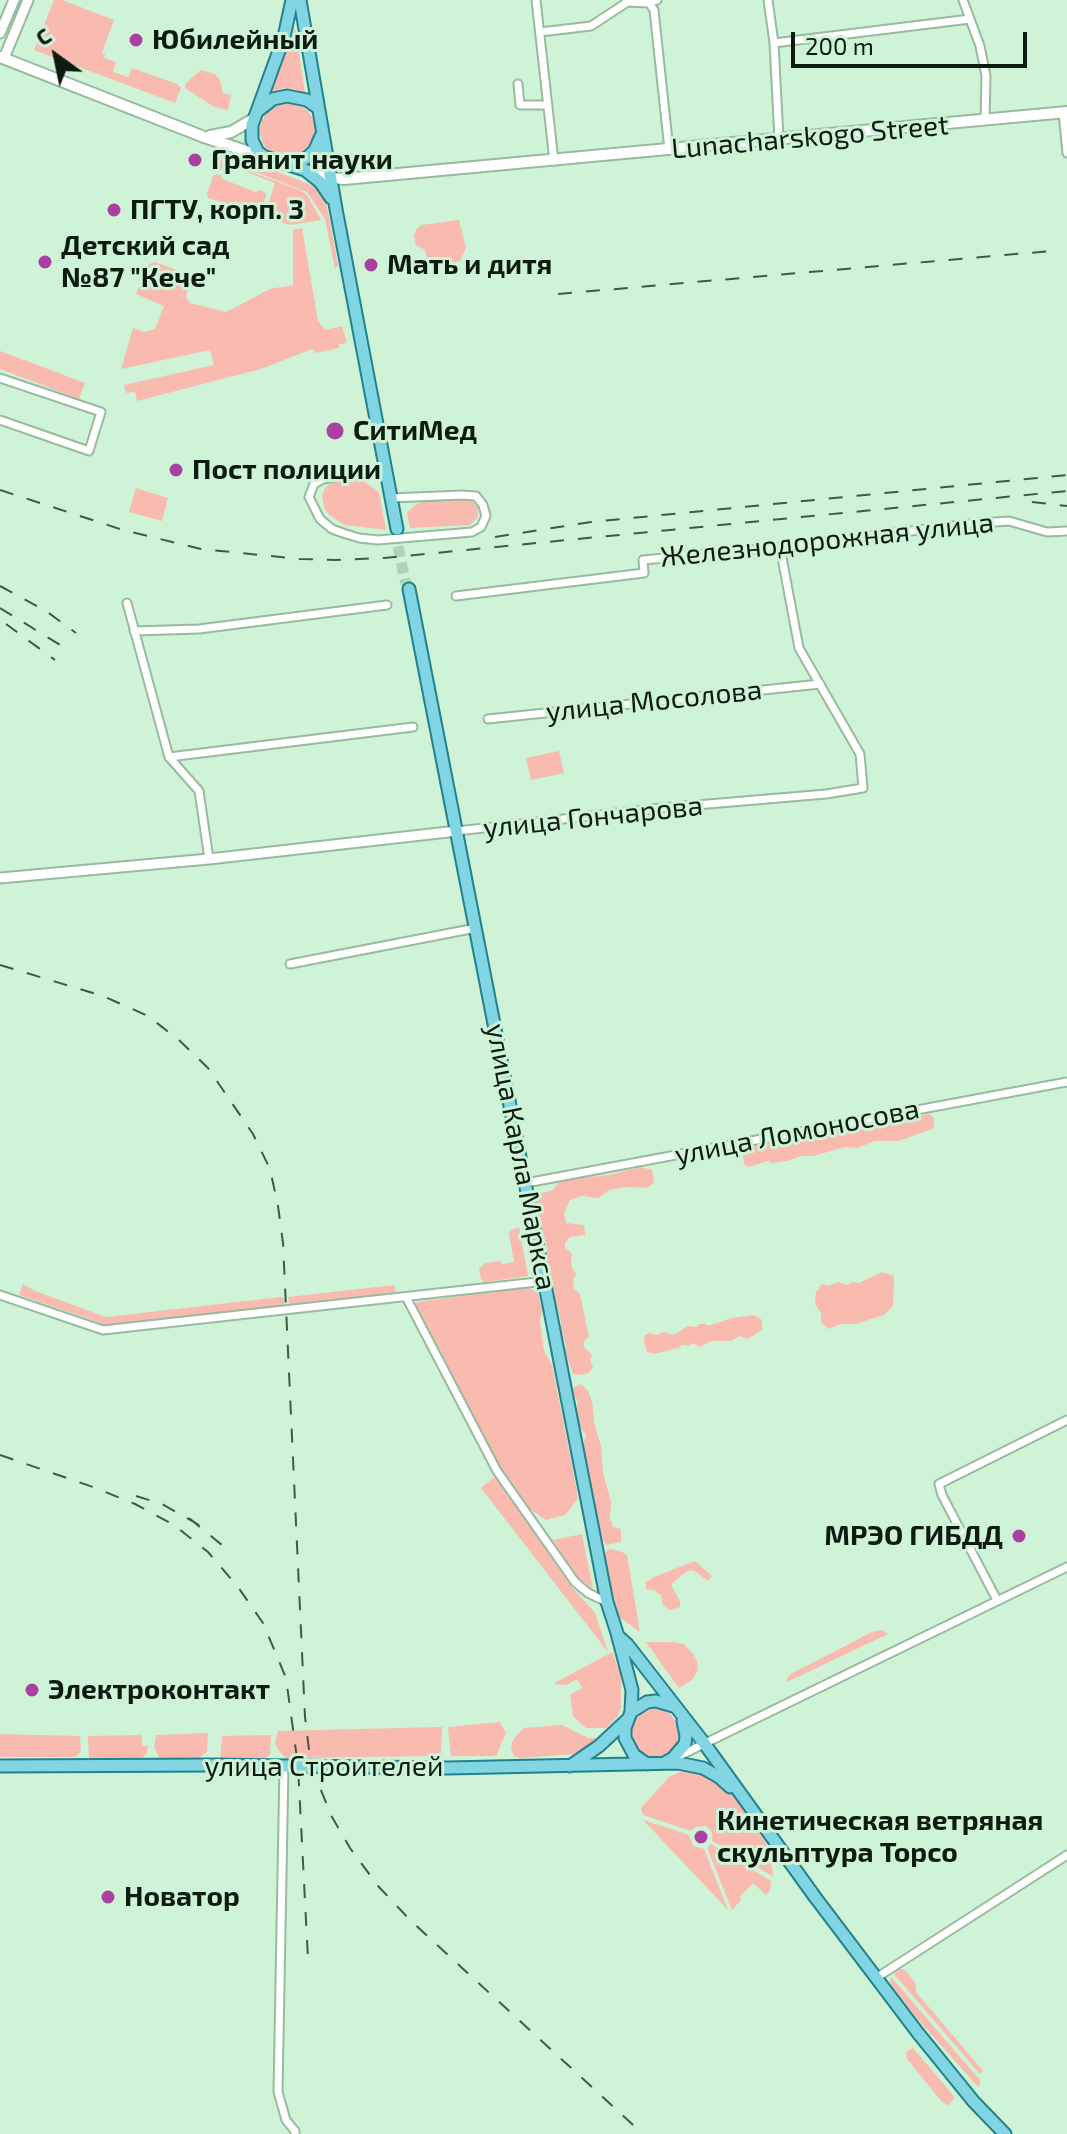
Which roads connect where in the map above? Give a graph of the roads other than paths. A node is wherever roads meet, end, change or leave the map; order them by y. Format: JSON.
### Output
{"nodes":[{"id":1,"x":14,"y":0,"type":"edge"},
{"id":2,"x":28,"y":0,"type":"edge"},
{"id":3,"x":292,"y":0,"type":"edge"},
{"id":4,"x":300,"y":0,"type":"edge"},
{"id":5,"x":536,"y":0,"type":"edge"},
{"id":6,"x":768,"y":0,"type":"edge"},
{"id":7,"x":963,"y":0,"type":"edge"},
{"id":8,"x":653,"y":1,"type":"edge"},
{"id":9,"x":626,"y":2,"type":"edge"},
{"id":10,"x":970,"y":19,"type":"junction"},
{"id":11,"x":540,"y":32,"type":"junction"},
{"id":12,"x":0,"y":33,"type":"edge"},
{"id":13,"x":774,"y":43,"type":"junction"},
{"id":14,"x":1,"y":61,"type":"edge"},
{"id":15,"x":518,"y":84,"type":"dead end"},
{"id":16,"x":548,"y":105,"type":"junction"},
{"id":17,"x":318,"y":109,"type":"junction"},
{"id":18,"x":1065,"y":113,"type":"edge"},
{"id":19,"x":256,"y":115,"type":"junction"},
{"id":20,"x":985,"y":120,"type":"junction"},
{"id":21,"x":322,"y":131,"type":"junction"},
{"id":22,"x":204,"y":137,"type":"junction"},
{"id":23,"x":779,"y":139,"type":"junction"},
{"id":24,"x":669,"y":150,"type":"junction"},
{"id":25,"x":1067,"y":153,"type":"edge"},
{"id":26,"x":265,"y":157,"type":"junction"},
{"id":27,"x":554,"y":161,"type":"junction"},
{"id":28,"x":284,"y":163,"type":"junction"},
{"id":29,"x":305,"y":170,"type":"junction"},
{"id":30,"x":330,"y":178,"type":"junction"},
{"id":31,"x":336,"y":209,"type":"junction"},
{"id":32,"x":0,"y":378,"type":"edge"},
{"id":33,"x":0,"y":420,"type":"edge"},
{"id":34,"x":385,"y":469,"type":"junction"},
{"id":35,"x":391,"y":498,"type":"junction"},
{"id":36,"x":397,"y":529,"type":"tunnel mouth"},
{"id":37,"x":1067,"y":531,"type":"edge"},
{"id":38,"x":780,"y":547,"type":"junction"},
{"id":39,"x":409,"y":589,"type":"tunnel mouth"},
{"id":40,"x":456,"y":596,"type":"dead end"},
{"id":41,"x":127,"y":603,"type":"dead end"},
{"id":42,"x":387,"y":605,"type":"dead end"},
{"id":43,"x":134,"y":631,"type":"junction"},
{"id":44,"x":820,"y":684,"type":"junction"},
{"id":45,"x":488,"y":719,"type":"dead end"},
{"id":46,"x":413,"y":727,"type":"dead end"},
{"id":47,"x":169,"y":757,"type":"junction"},
{"id":48,"x":457,"y":831,"type":"junction"},
{"id":49,"x":209,"y":859,"type":"junction"},
{"id":50,"x":0,"y":878,"type":"edge"},
{"id":51,"x":476,"y":928,"type":"junction"},
{"id":52,"x":290,"y":964,"type":"dead end"},
{"id":53,"x":1067,"y":1082,"type":"edge"},
{"id":54,"x":526,"y":1183,"type":"junction"},
{"id":55,"x":546,"y":1281,"type":"junction"},
{"id":56,"x":0,"y":1295,"type":"edge"},
{"id":57,"x":406,"y":1297,"type":"junction"},
{"id":58,"x":1067,"y":1420,"type":"edge"},
{"id":59,"x":1067,"y":1567,"type":"edge"},
{"id":60,"x":997,"y":1600,"type":"junction"},
{"id":61,"x":607,"y":1602,"type":"junction"},
{"id":62,"x":618,"y":1636,"type":"junction"},
{"id":63,"x":673,"y":1706,"type":"junction"},
{"id":64,"x":630,"y":1715,"type":"junction"},
{"id":65,"x":682,"y":1716,"type":"junction"},
{"id":66,"x":704,"y":1743,"type":"junction"},
{"id":67,"x":668,"y":1761,"type":"junction"},
{"id":68,"x":648,"y":1764,"type":"junction"},
{"id":69,"x":0,"y":1766,"type":"edge"},
{"id":70,"x":284,"y":1766,"type":"junction"},
{"id":71,"x":569,"y":1766,"type":"junction"},
{"id":72,"x":743,"y":1797,"type":"junction"},
{"id":73,"x":1067,"y":1855,"type":"edge"},
{"id":74,"x":876,"y":1978,"type":"junction"},
{"id":75,"x":295,"y":2134,"type":"edge"},
{"id":76,"x":1005,"y":2134,"type":"edge"}],
"edges":[{"from":1,"to":12,"type":"street"},
{"from":2,"to":14,"type":"street"},
{"from":3,"to":19,"type":"main road"},
{"from":4,"to":17,"type":"main road"},
{"from":5,"to":11,"type":"street"},
{"from":6,"to":13,"type":"street"},
{"from":7,"to":10,"type":"street"},
{"from":8,"to":9,"type":"street"},
{"from":8,"to":24,"type":"street"},
{"from":9,"to":11,"type":"street"},
{"from":10,"to":13,"type":"street"},
{"from":10,"to":20,"type":"street"},
{"from":11,"to":16,"type":"street"},
{"from":13,"to":23,"type":"street"},
{"from":14,"to":22,"type":"main road"},
{"from":15,"to":16,"type":"street"},
{"from":16,"to":27,"type":"street"},
{"from":17,"to":19,"type":"main road"},
{"from":17,"to":21,"type":"main road"},
{"from":18,"to":20,"type":"main road","name":"Lunacharskogo Street"},
{"from":18,"to":25,"type":"street"},
{"from":19,"to":22,"type":"main road"},
{"from":19,"to":26,"type":"main road"},
{"from":20,"to":23,"type":"main road","name":"Lunacharskogo Street"},
{"from":21,"to":28,"type":"main road"},
{"from":21,"to":30,"type":"main road"},
{"from":22,"to":26,"type":"main road"},
{"from":23,"to":24,"type":"main road","name":"Lunacharskogo Street"},
{"from":24,"to":27,"type":"main road","name":"Lunacharskogo Street"},
{"from":26,"to":28,"type":"main road"},
{"from":27,"to":30,"type":"main road","name":"Lunacharskogo Street"},
{"from":28,"to":29,"type":"main road"},
{"from":29,"to":30,"type":"main road"},
{"from":29,"to":31,"type":"main road"},
{"from":30,"to":31,"type":"main road"},
{"from":31,"to":34,"type":"main road"},
{"from":32,"to":33,"type":"street"},
{"from":34,"to":35,"type":"main road"},
{"from":34,"to":35,"type":"street"},
{"from":35,"to":36,"type":"main road"},
{"from":37,"to":38,"type":"street","name":"Железнодорожная улица"},
{"from":38,"to":40,"type":"street","name":"Железнодорожная улица"},
{"from":38,"to":44,"type":"street"},
{"from":39,"to":48,"type":"main road","name":"улица Карла Маркса"},
{"from":41,"to":43,"type":"street"},
{"from":42,"to":43,"type":"street"},
{"from":43,"to":47,"type":"street"},
{"from":44,"to":45,"type":"street","name":"улица Мосолова"},
{"from":44,"to":48,"type":"street","name":"улица Гончарова"},
{"from":46,"to":47,"type":"street"},
{"from":47,"to":49,"type":"street"},
{"from":48,"to":49,"type":"street","name":"улица Гончарова"},
{"from":48,"to":51,"type":"main road","name":"улица Карла Маркса"},
{"from":49,"to":50,"type":"street","name":"улица Гончарова"},
{"from":51,"to":52,"type":"street"},
{"from":51,"to":54,"type":"main road","name":"улица Карла Маркса"},
{"from":53,"to":54,"type":"street","name":"улица Ломоносова"},
{"from":54,"to":55,"type":"main road","name":"улица Карла Маркса"},
{"from":55,"to":57,"type":"street"},
{"from":55,"to":61,"type":"main road","name":"улица Карла Маркса"},
{"from":56,"to":57,"type":"street"},
{"from":57,"to":61,"type":"street"},
{"from":58,"to":60,"type":"street"},
{"from":59,"to":60,"type":"street"},
{"from":60,"to":66,"type":"street"},
{"from":61,"to":62,"type":"main road","name":"улица Карла Маркса"},
{"from":62,"to":63,"type":"main road","name":"улица Карла Маркса"},
{"from":62,"to":64,"type":"main road"},
{"from":63,"to":64,"type":"main road"},
{"from":63,"to":65,"type":"main road"},
{"from":64,"to":68,"type":"main road"},
{"from":64,"to":71,"type":"main road"},
{"from":65,"to":66,"type":"main road"},
{"from":65,"to":67,"type":"main road"},
{"from":66,"to":67,"type":"street"},
{"from":66,"to":72,"type":"main road"},
{"from":67,"to":68,"type":"main road"},
{"from":67,"to":72,"type":"main road"},
{"from":68,"to":71,"type":"main road","name":"улица Строителей"},
{"from":69,"to":70,"type":"main road","name":"улица Строителей"},
{"from":70,"to":71,"type":"main road","name":"улица Строителей"},
{"from":70,"to":75,"type":"street"},
{"from":72,"to":74,"type":"main road"},
{"from":73,"to":74,"type":"street"},
{"from":74,"to":76,"type":"main road"}]}
